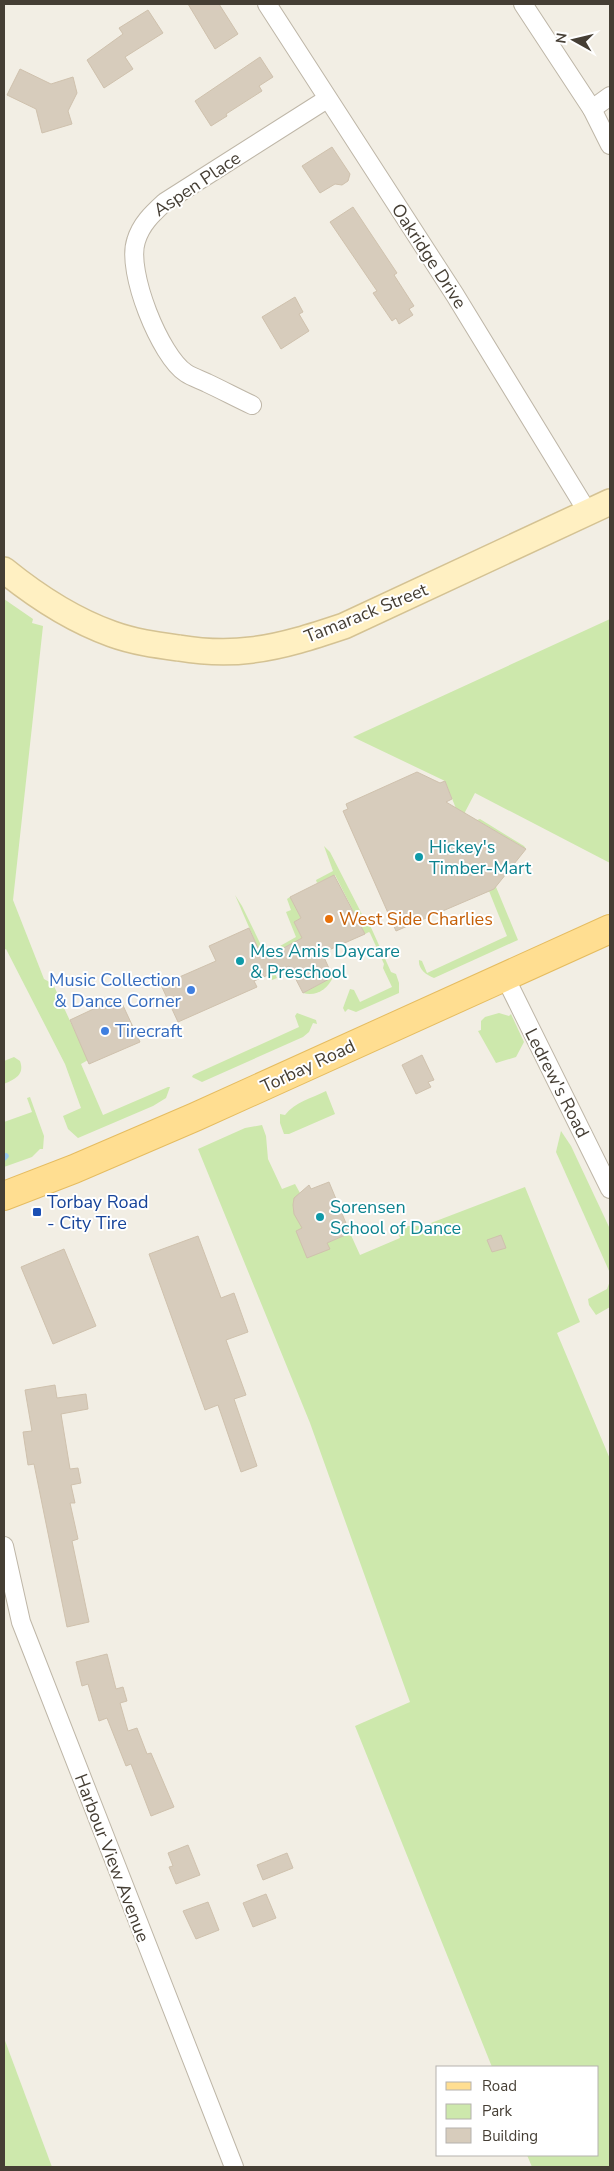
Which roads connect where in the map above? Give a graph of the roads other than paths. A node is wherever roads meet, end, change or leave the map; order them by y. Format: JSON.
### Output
{"nodes":[{"id":1,"x":267,"y":4,"type":"edge"},
{"id":2,"x":523,"y":4,"type":"edge"},
{"id":3,"x":610,"y":96,"type":"edge"},
{"id":4,"x":327,"y":99,"type":"junction"},
{"id":5,"x":592,"y":109,"type":"junction"},
{"id":6,"x":610,"y":145,"type":"edge"},
{"id":7,"x":252,"y":405,"type":"dead end"},
{"id":8,"x":610,"y":502,"type":"edge"},
{"id":9,"x":587,"y":511,"type":"junction"},
{"id":10,"x":4,"y":570,"type":"edge"},
{"id":11,"x":610,"y":929,"type":"edge"},
{"id":12,"x":505,"y":977,"type":"junction"},
{"id":13,"x":610,"y":1190,"type":"edge"},
{"id":14,"x":4,"y":1196,"type":"edge"},
{"id":15,"x":4,"y":1546,"type":"edge"},
{"id":16,"x":234,"y":2167,"type":"edge"}],
"edges":[{"from":1,"to":4,"type":"street","name":"Oakridge Drive"},
{"from":2,"to":5,"type":"street"},
{"from":3,"to":5,"type":"street"},
{"from":4,"to":7,"type":"street","name":"Aspen Place"},
{"from":4,"to":9,"type":"street","name":"Oakridge Drive"},
{"from":5,"to":6,"type":"street"},
{"from":8,"to":9,"type":"street","name":"Tamarack Street"},
{"from":9,"to":10,"type":"street","name":"Tamarack Street"},
{"from":11,"to":12,"type":"main road","name":"Torbay Road"},
{"from":12,"to":13,"type":"street","name":"Ledrew's Road"},
{"from":12,"to":14,"type":"main road","name":"Torbay Road"},
{"from":15,"to":16,"type":"street","name":"Harbour View Avenue"}]}
